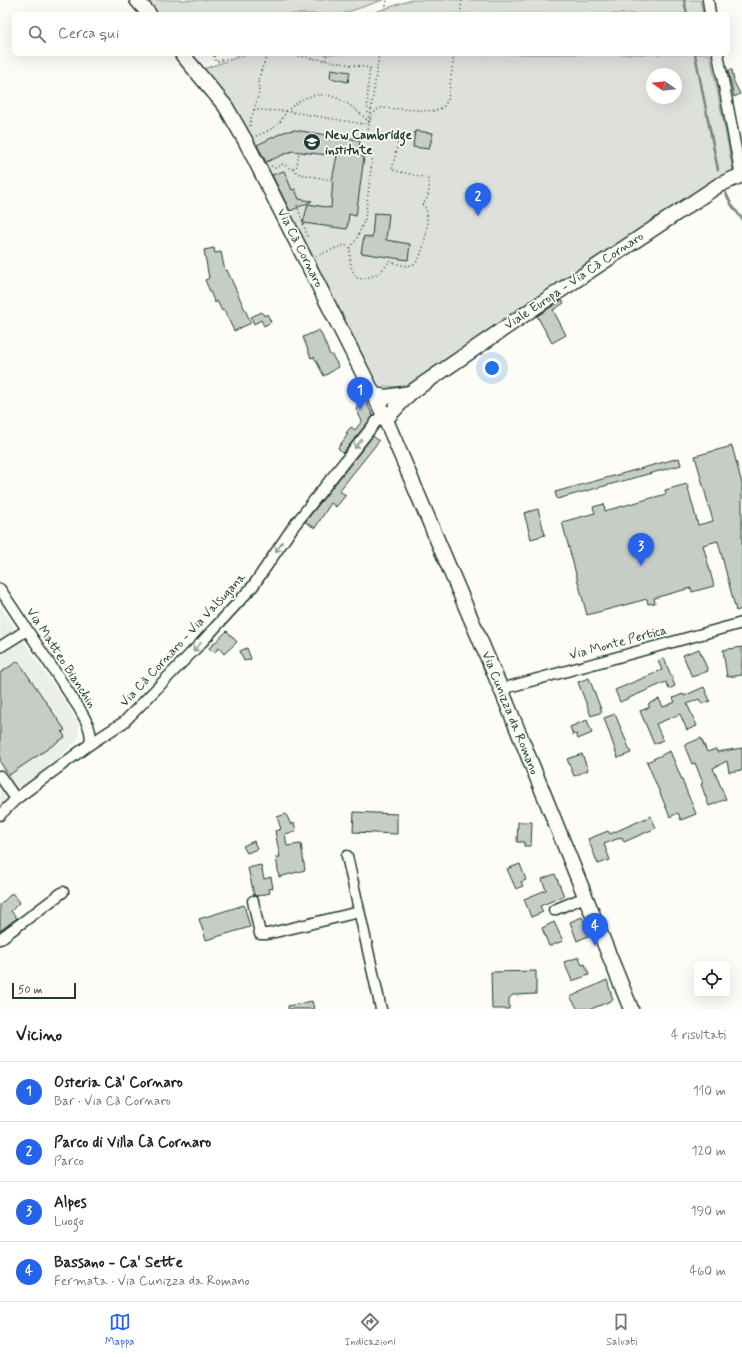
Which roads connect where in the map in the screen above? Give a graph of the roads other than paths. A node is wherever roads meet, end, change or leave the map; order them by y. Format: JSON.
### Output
{"nodes":[{"id":1,"x":137,"y":0,"type":"edge"},
{"id":2,"x":708,"y":0,"type":"edge"},
{"id":3,"x":147,"y":12,"type":"edge"},
{"id":4,"x":710,"y":12,"type":"edge"},
{"id":5,"x":184,"y":56,"type":"edge"},
{"id":6,"x":718,"y":56,"type":"edge"},
{"id":7,"x":741,"y":176,"type":"edge"},
{"id":8,"x":410,"y":393,"type":"junction"},
{"id":9,"x":374,"y":395,"type":"junction"},
{"id":10,"x":391,"y":396,"type":"junction"},
{"id":11,"x":384,"y":416,"type":"junction"},
{"id":12,"x":0,"y":590,"type":"edge"},
{"id":13,"x":742,"y":623,"type":"edge"},
{"id":14,"x":27,"y":630,"type":"junction"},
{"id":15,"x":0,"y":647,"type":"edge"},
{"id":16,"x":501,"y":689,"type":"junction"},
{"id":17,"x":90,"y":744,"type":"junction"},
{"id":18,"x":0,"y":776,"type":"edge"},
{"id":19,"x":16,"y":799,"type":"junction"},
{"id":20,"x":0,"y":815,"type":"edge"},
{"id":21,"x":347,"y":856,"type":"dead end"},
{"id":22,"x":63,"y":892,"type":"dead end"},
{"id":23,"x":585,"y":897,"type":"junction"},
{"id":24,"x":253,"y":902,"type":"dead end"},
{"id":25,"x":554,"y":910,"type":"dead end"},
{"id":26,"x":359,"y":912,"type":"junction"},
{"id":27,"x":0,"y":940,"type":"edge"},
{"id":28,"x":381,"y":1009,"type":"edge"},
{"id":29,"x":631,"y":1009,"type":"edge"}],
"edges":[{"from":1,"to":3,"type":"main road"},
{"from":2,"to":4,"type":"street"},
{"from":5,"to":9,"type":"main road","name":"Via Cà Cornaro"},
{"from":6,"to":7,"type":"street"},
{"from":7,"to":8,"type":"main road","name":"Viale Europa - Via Cà Cornaro"},
{"from":8,"to":10,"type":"main road"},
{"from":8,"to":11,"type":"main road"},
{"from":9,"to":10,"type":"main road"},
{"from":9,"to":11,"type":"main road","name":"Via Cà Cornaro"},
{"from":10,"to":11,"type":"main road"},
{"from":11,"to":16,"type":"main road","name":"Via Cunizza da Romano"},
{"from":11,"to":17,"type":"street","name":"Via Cà Cornaro - Via Valsugana","one_way":true},
{"from":12,"to":14,"type":"street","name":"Via Matteo Bianchin"},
{"from":13,"to":16,"type":"street","name":"Via Monte Pertica"},
{"from":14,"to":15,"type":"street"},
{"from":14,"to":17,"type":"street","name":"Via Matteo Bianchin"},
{"from":16,"to":23,"type":"main road","name":"Via Cunizza da Romano"},
{"from":17,"to":19,"type":"street","name":"Via Cà Cornaro - Via Valsugana"},
{"from":18,"to":19,"type":"street"},
{"from":19,"to":20,"type":"street","name":"Via Cà Cornaro - Via Valsugana"},
{"from":21,"to":26,"type":"street"},
{"from":22,"to":27,"type":"street"},
{"from":23,"to":25,"type":"street"},
{"from":23,"to":29,"type":"main road","name":"Via Cunizza da Romano"},
{"from":24,"to":26,"type":"street"},
{"from":26,"to":28,"type":"street"}]}
